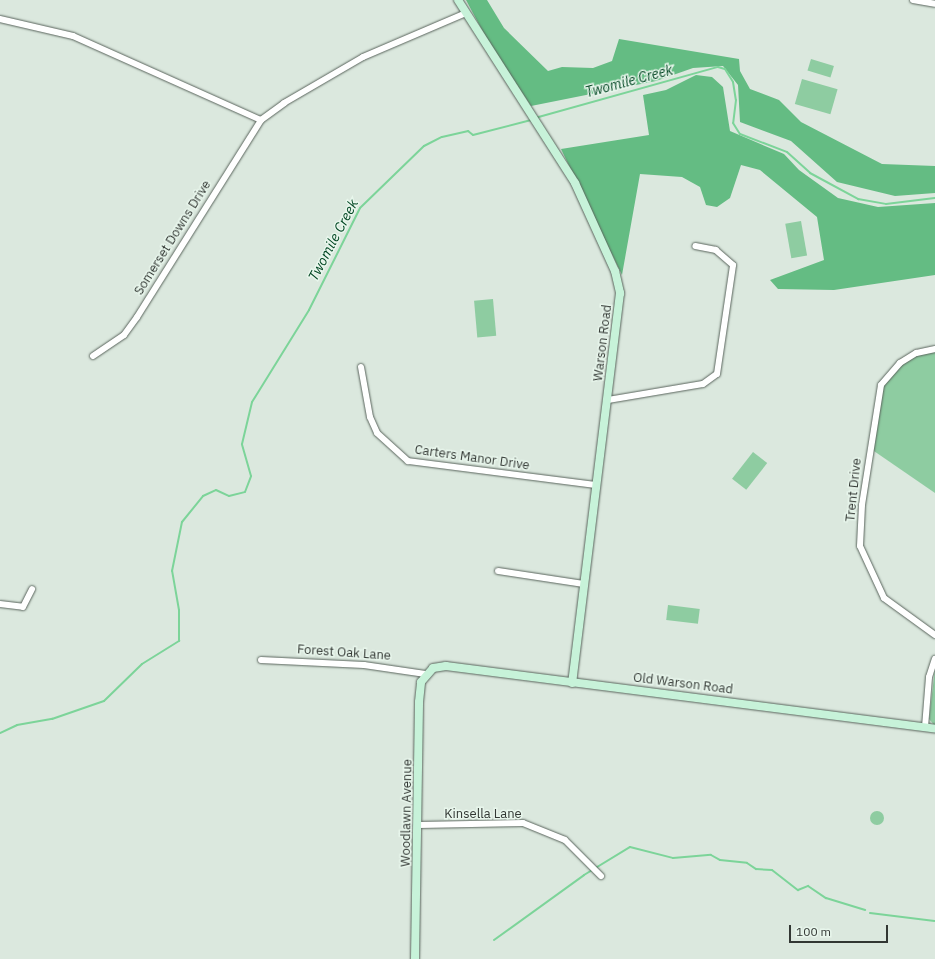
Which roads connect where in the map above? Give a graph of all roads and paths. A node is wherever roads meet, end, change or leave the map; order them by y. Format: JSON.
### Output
{"nodes":[{"id":1,"x":458,"y":0,"type":"edge"},
{"id":2,"x":913,"y":0,"type":"edge"},
{"id":3,"x":935,"y":4,"type":"edge"},
{"id":4,"x":464,"y":14,"type":"junction"},
{"id":5,"x":0,"y":19,"type":"edge"},
{"id":6,"x":261,"y":120,"type":"junction"},
{"id":7,"x":695,"y":246,"type":"dead end"},
{"id":8,"x":935,"y":349,"type":"edge"},
{"id":9,"x":93,"y":356,"type":"dead end"},
{"id":10,"x":361,"y":366,"type":"dead end"},
{"id":11,"x":608,"y":400,"type":"junction"},
{"id":12,"x":596,"y":485,"type":"junction"},
{"id":13,"x":498,"y":571,"type":"dead end"},
{"id":14,"x":584,"y":584,"type":"junction"},
{"id":15,"x":32,"y":589,"type":"dead end"},
{"id":16,"x":0,"y":604,"type":"edge"},
{"id":17,"x":935,"y":635,"type":"edge"},
{"id":18,"x":261,"y":660,"type":"dead end"},
{"id":19,"x":935,"y":660,"type":"edge"},
{"id":20,"x":427,"y":672,"type":"junction"},
{"id":21,"x":572,"y":683,"type":"junction"},
{"id":22,"x":925,"y":727,"type":"junction"},
{"id":23,"x":935,"y":729,"type":"edge"},
{"id":24,"x":419,"y":825,"type":"junction"},
{"id":25,"x":601,"y":876,"type":"dead end"},
{"id":26,"x":415,"y":959,"type":"edge"}],
"edges":[{"from":1,"to":4,"type":"street","name":"Warson Road"},
{"from":2,"to":3,"type":"street"},
{"from":4,"to":6,"type":"street","name":"Somerset Downs Drive"},
{"from":4,"to":11,"type":"street","name":"Warson Road"},
{"from":5,"to":6,"type":"street"},
{"from":6,"to":9,"type":"street","name":"Somerset Downs Drive"},
{"from":7,"to":11,"type":"street"},
{"from":8,"to":17,"type":"street","name":"Trent Drive"},
{"from":10,"to":12,"type":"street","name":"Carters Manor Drive"},
{"from":11,"to":12,"type":"street","name":"Warson Road"},
{"from":12,"to":14,"type":"street","name":"Warson Road"},
{"from":13,"to":14,"type":"street"},
{"from":14,"to":21,"type":"street","name":"Warson Road"},
{"from":15,"to":16,"type":"street"},
{"from":18,"to":20,"type":"street","name":"Forest Oak Lane"},
{"from":19,"to":22,"type":"street"},
{"from":20,"to":21,"type":"street","name":"Old Warson Road"},
{"from":20,"to":24,"type":"street","name":"Woodlawn Avenue"},
{"from":21,"to":22,"type":"street","name":"Old Warson Road"},
{"from":22,"to":23,"type":"street","name":"Old Warson Road"},
{"from":24,"to":25,"type":"street","name":"Kinsella Lane"},
{"from":24,"to":26,"type":"street","name":"Woodlawn Avenue"}]}
